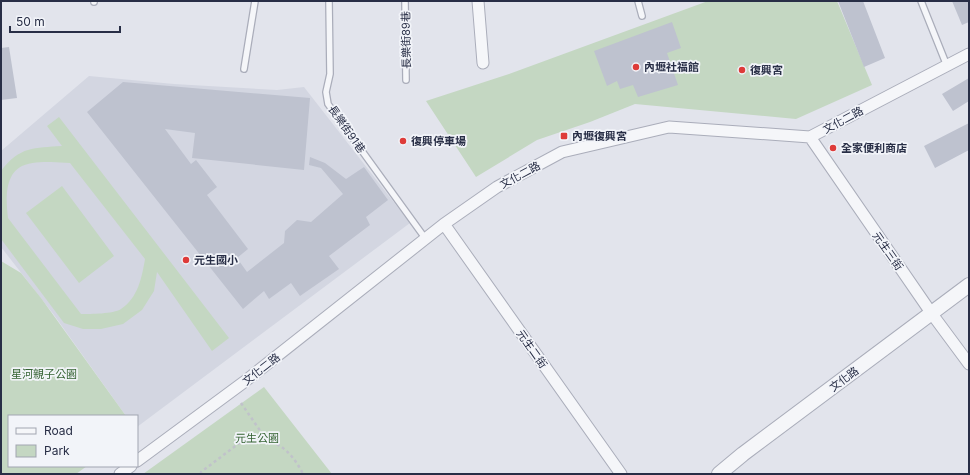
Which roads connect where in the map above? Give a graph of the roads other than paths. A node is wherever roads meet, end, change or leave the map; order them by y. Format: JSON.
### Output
{"nodes":[{"id":1,"x":255,"y":1,"type":"edge"},
{"id":2,"x":329,"y":1,"type":"edge"},
{"id":3,"x":405,"y":1,"type":"edge"},
{"id":4,"x":478,"y":1,"type":"edge"},
{"id":5,"x":638,"y":1,"type":"edge"},
{"id":6,"x":921,"y":1,"type":"edge"},
{"id":7,"x":642,"y":16,"type":"dead end"},
{"id":8,"x":969,"y":54,"type":"edge"},
{"id":9,"x":483,"y":63,"type":"dead end"},
{"id":10,"x":947,"y":66,"type":"junction"},
{"id":11,"x":244,"y":70,"type":"dead end"},
{"id":12,"x":406,"y":80,"type":"dead end"},
{"id":13,"x":810,"y":137,"type":"junction"},
{"id":14,"x":444,"y":224,"type":"junction"},
{"id":15,"x":425,"y":238,"type":"junction"},
{"id":16,"x":969,"y":285,"type":"edge"},
{"id":17,"x":932,"y":314,"type":"junction"},
{"id":18,"x":969,"y":364,"type":"edge"},
{"id":19,"x":138,"y":460,"type":"edge"},
{"id":20,"x":130,"y":467,"type":"edge"},
{"id":21,"x":120,"y":474,"type":"edge"},
{"id":22,"x":621,"y":474,"type":"edge"},
{"id":23,"x":718,"y":474,"type":"edge"}],
"edges":[{"from":1,"to":11,"type":"lane"},
{"from":2,"to":15,"type":"lane","name":"長樂街91巷"},
{"from":3,"to":12,"type":"lane","name":"長樂街89巷"},
{"from":4,"to":9,"type":"street"},
{"from":5,"to":7,"type":"lane"},
{"from":6,"to":10,"type":"lane"},
{"from":8,"to":10,"type":"street","name":"文化二路"},
{"from":10,"to":13,"type":"street","name":"文化二路"},
{"from":13,"to":14,"type":"street","name":"文化二路"},
{"from":13,"to":17,"type":"street","name":"元生三街"},
{"from":14,"to":15,"type":"street","name":"文化二路"},
{"from":14,"to":22,"type":"street","name":"元生二街"},
{"from":15,"to":19,"type":"street","name":"文化二路"},
{"from":16,"to":17,"type":"street","name":"文化路"},
{"from":17,"to":18,"type":"street","name":"元生三街"},
{"from":17,"to":23,"type":"street","name":"文化路"},
{"from":20,"to":21,"type":"street"}]}
